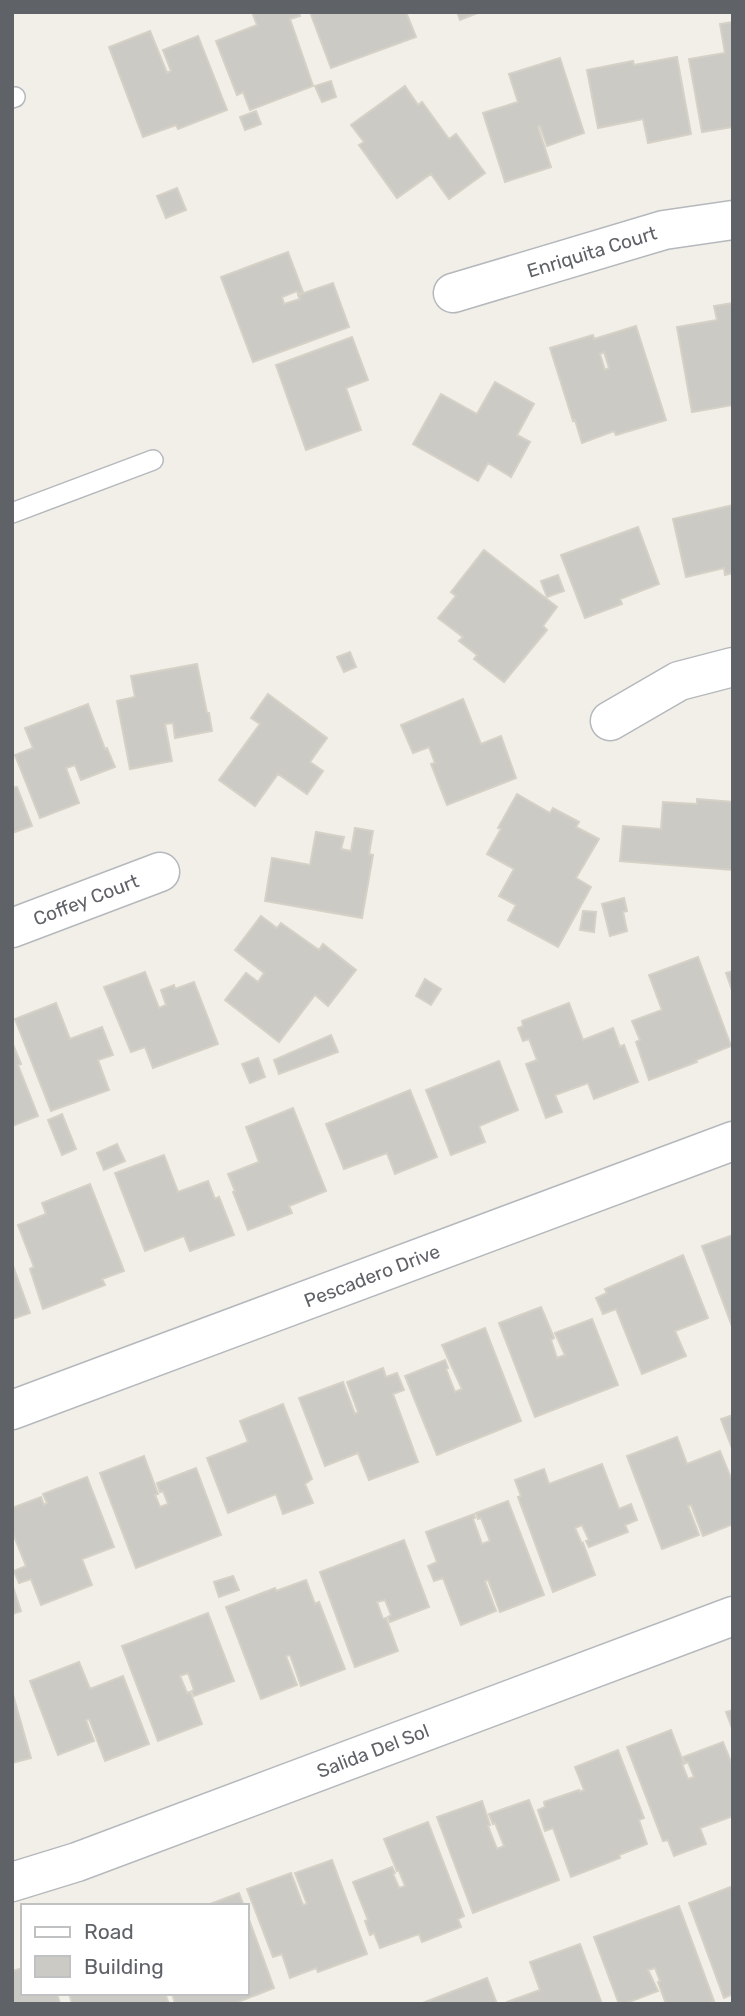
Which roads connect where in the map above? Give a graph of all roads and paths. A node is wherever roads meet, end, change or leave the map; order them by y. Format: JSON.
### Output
{"nodes":[{"id":1,"x":733,"y":220,"type":"edge"},
{"id":2,"x":453,"y":293,"type":"dead end"},
{"id":3,"x":153,"y":460,"type":"dead end"},
{"id":4,"x":12,"y":513,"type":"edge"},
{"id":5,"x":733,"y":667,"type":"edge"},
{"id":6,"x":610,"y":721,"type":"dead end"},
{"id":7,"x":160,"y":872,"type":"dead end"},
{"id":8,"x":12,"y":928,"type":"edge"},
{"id":9,"x":733,"y":1141,"type":"edge"},
{"id":10,"x":12,"y":1410,"type":"edge"},
{"id":11,"x":733,"y":1616,"type":"edge"},
{"id":12,"x":12,"y":1882,"type":"edge"}],
"edges":[{"from":1,"to":2,"type":"street","name":"Enriquita Court"},
{"from":3,"to":4,"type":"lane"},
{"from":5,"to":6,"type":"street"},
{"from":7,"to":8,"type":"street","name":"Coffey Court"},
{"from":9,"to":10,"type":"street","name":"Pescadero Drive"},
{"from":11,"to":12,"type":"street","name":"Salida Del Sol"}]}
